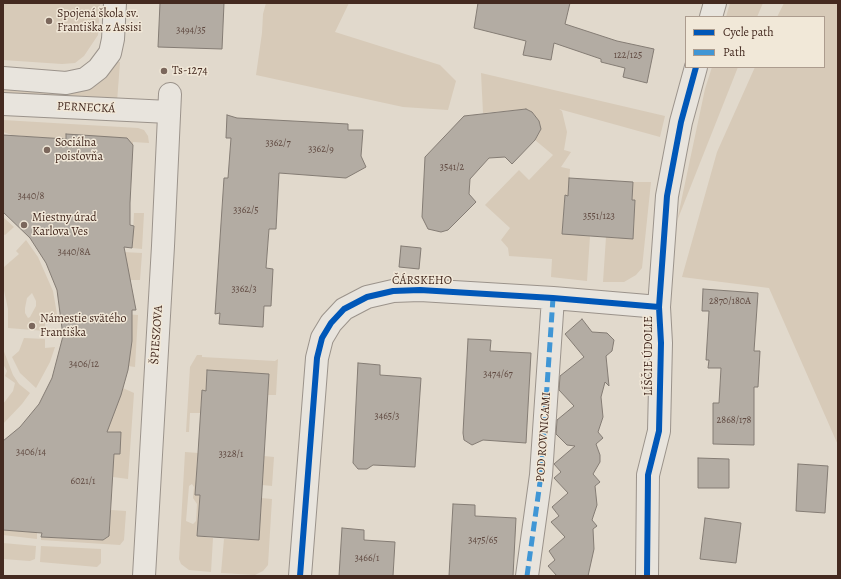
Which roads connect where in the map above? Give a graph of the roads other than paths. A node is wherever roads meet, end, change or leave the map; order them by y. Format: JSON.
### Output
{"nodes":[{"id":1,"x":115,"y":3,"type":"edge"},
{"id":2,"x":715,"y":3,"type":"edge"},
{"id":3,"x":711,"y":16,"type":"edge"},
{"id":4,"x":696,"y":68,"type":"edge"},
{"id":5,"x":3,"y":78,"type":"edge"},
{"id":6,"x":170,"y":103,"type":"joint"},
{"id":7,"x":3,"y":104,"type":"edge"},
{"id":8,"x":553,"y":298,"type":"junction"},
{"id":9,"x":659,"y":307,"type":"junction"},
{"id":10,"x":144,"y":576,"type":"edge"},
{"id":11,"x":300,"y":576,"type":"edge"},
{"id":12,"x":528,"y":576,"type":"edge"},
{"id":13,"x":647,"y":576,"type":"edge"}],
"edges":[{"from":1,"to":5,"type":"street","name":"PERNECKÁ"},
{"from":2,"to":3,"type":"street"},
{"from":4,"to":9,"type":"street","name":"LÍŠČIE ÚDOLIE"},
{"from":6,"to":7,"type":"street","name":"PERNECKÁ"},
{"from":6,"to":10,"type":"street","name":"ŠPIESZOVA"},
{"from":8,"to":9,"type":"street","name":"ČÁRSKEHO"},
{"from":8,"to":11,"type":"street","name":"ČÁRSKEHO"},
{"from":8,"to":12,"type":"street","name":"POD ROVNICAMI"},
{"from":9,"to":13,"type":"street","name":"LÍŠČIE ÚDOLIE"}]}
